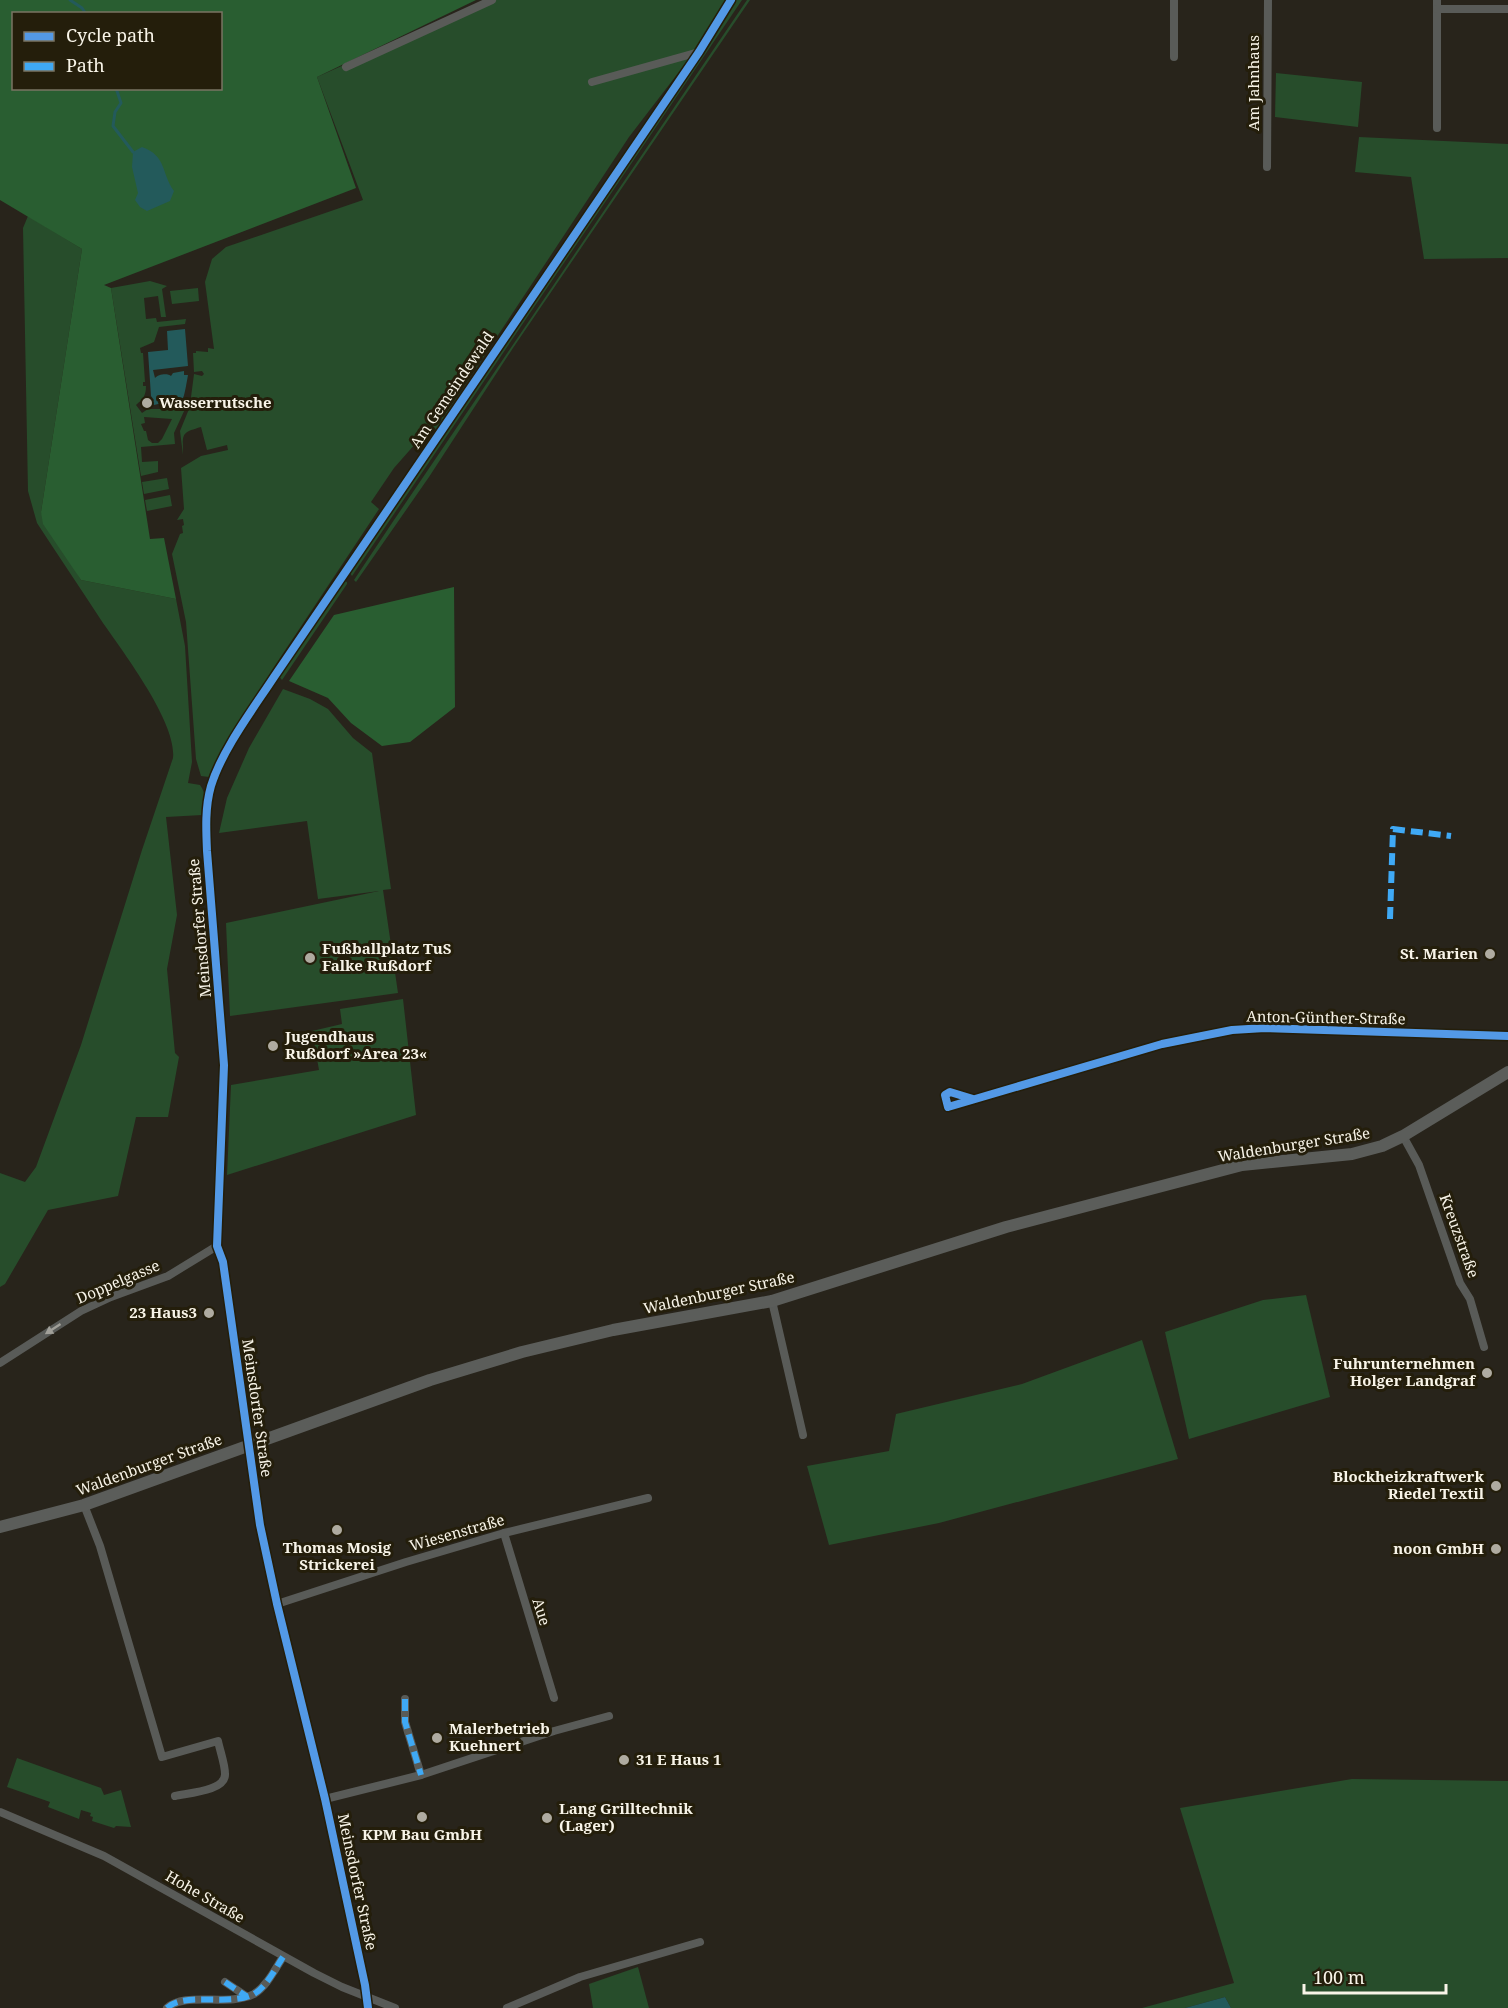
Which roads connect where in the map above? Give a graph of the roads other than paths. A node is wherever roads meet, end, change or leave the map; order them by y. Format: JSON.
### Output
{"nodes":[{"id":1,"x":492,"y":0,"type":"edge"},
{"id":2,"x":731,"y":0,"type":"edge"},
{"id":3,"x":1174,"y":0,"type":"edge"},
{"id":4,"x":1268,"y":0,"type":"edge"},
{"id":5,"x":1437,"y":4,"type":"edge"},
{"id":6,"x":1508,"y":9,"type":"edge"},
{"id":7,"x":699,"y":52,"type":"junction"},
{"id":8,"x":1174,"y":57,"type":"dead end"},
{"id":9,"x":346,"y":67,"type":"dead end"},
{"id":10,"x":592,"y":82,"type":"dead end"},
{"id":11,"x":1437,"y":128,"type":"dead end"},
{"id":12,"x":1267,"y":167,"type":"dead end"},
{"id":13,"x":208,"y":802,"type":"joint"},
{"id":14,"x":1508,"y":1036,"type":"edge"},
{"id":15,"x":1508,"y":1072,"type":"edge"},
{"id":16,"x":973,"y":1099,"type":"dead end"},
{"id":17,"x":1403,"y":1136,"type":"junction"},
{"id":18,"x":217,"y":1246,"type":"junction"},
{"id":19,"x":772,"y":1300,"type":"junction"},
{"id":20,"x":1484,"y":1347,"type":"dead end"},
{"id":21,"x":0,"y":1363,"type":"edge"},
{"id":22,"x":803,"y":1435,"type":"dead end"},
{"id":23,"x":249,"y":1444,"type":"junction"},
{"id":24,"x":648,"y":1498,"type":"dead end"},
{"id":25,"x":84,"y":1505,"type":"junction"},
{"id":26,"x":0,"y":1527,"type":"edge"},
{"id":27,"x":504,"y":1533,"type":"junction"},
{"id":28,"x":277,"y":1604,"type":"junction"},
{"id":29,"x":405,"y":1698,"type":"dead end"},
{"id":30,"x":554,"y":1698,"type":"dead end"},
{"id":31,"x":609,"y":1716,"type":"dead end"},
{"id":32,"x":421,"y":1775,"type":"junction"},
{"id":33,"x":175,"y":1796,"type":"dead end"},
{"id":34,"x":325,"y":1799,"type":"junction"},
{"id":35,"x":0,"y":1812,"type":"edge"},
{"id":36,"x":700,"y":1942,"type":"dead end"},
{"id":37,"x":283,"y":1957,"type":"junction"},
{"id":38,"x":225,"y":1982,"type":"dead end"},
{"id":39,"x":246,"y":1996,"type":"junction"},
{"id":40,"x":366,"y":1996,"type":"junction"},
{"id":41,"x":166,"y":2008,"type":"edge"},
{"id":42,"x":368,"y":2008,"type":"edge"},
{"id":43,"x":395,"y":2008,"type":"edge"},
{"id":44,"x":507,"y":2008,"type":"edge"}],
"edges":[{"from":1,"to":9,"type":"street"},
{"from":2,"to":7,"type":"street","name":"Am Gemeindewald"},
{"from":3,"to":8,"type":"street"},
{"from":4,"to":12,"type":"street","name":"Am Jahnhaus"},
{"from":5,"to":6,"type":"street"},
{"from":5,"to":11,"type":"street"},
{"from":7,"to":10,"type":"street"},
{"from":7,"to":13,"type":"street","name":"Am Gemeindewald"},
{"from":13,"to":18,"type":"street","name":"Meinsdorfer Straße"},
{"from":14,"to":16,"type":"street","name":"Anton-Günther-Straße"},
{"from":15,"to":17,"type":"main road","name":"Waldenburger Straße"},
{"from":17,"to":19,"type":"main road","name":"Waldenburger Straße"},
{"from":17,"to":20,"type":"street","name":"Kreuzstraße"},
{"from":18,"to":21,"type":"street","name":"Doppelgasse","one_way":true},
{"from":18,"to":23,"type":"street","name":"Meinsdorfer Straße"},
{"from":19,"to":22,"type":"street"},
{"from":19,"to":23,"type":"main road","name":"Waldenburger Straße"},
{"from":23,"to":25,"type":"main road","name":"Waldenburger Straße"},
{"from":23,"to":28,"type":"street","name":"Meinsdorfer Straße"},
{"from":24,"to":27,"type":"street","name":"Wiesenstraße"},
{"from":25,"to":26,"type":"main road","name":"Waldenburger Straße"},
{"from":25,"to":33,"type":"street"},
{"from":27,"to":28,"type":"street","name":"Wiesenstraße"},
{"from":27,"to":30,"type":"street","name":"Aue"},
{"from":28,"to":34,"type":"street","name":"Meinsdorfer Straße"},
{"from":29,"to":32,"type":"street"},
{"from":31,"to":32,"type":"street","name":"Meinsdorfer Straße"},
{"from":32,"to":34,"type":"street","name":"Meinsdorfer Straße"},
{"from":34,"to":40,"type":"street","name":"Meinsdorfer Straße"},
{"from":35,"to":37,"type":"street","name":"Hohe Straße"},
{"from":36,"to":44,"type":"street"},
{"from":37,"to":39,"type":"street"},
{"from":37,"to":40,"type":"street","name":"Hohe Straße"},
{"from":38,"to":39,"type":"street"},
{"from":39,"to":41,"type":"street"},
{"from":40,"to":42,"type":"street","name":"Meinsdorfer Straße"},
{"from":40,"to":43,"type":"street","name":"Hohe Straße"}]}
